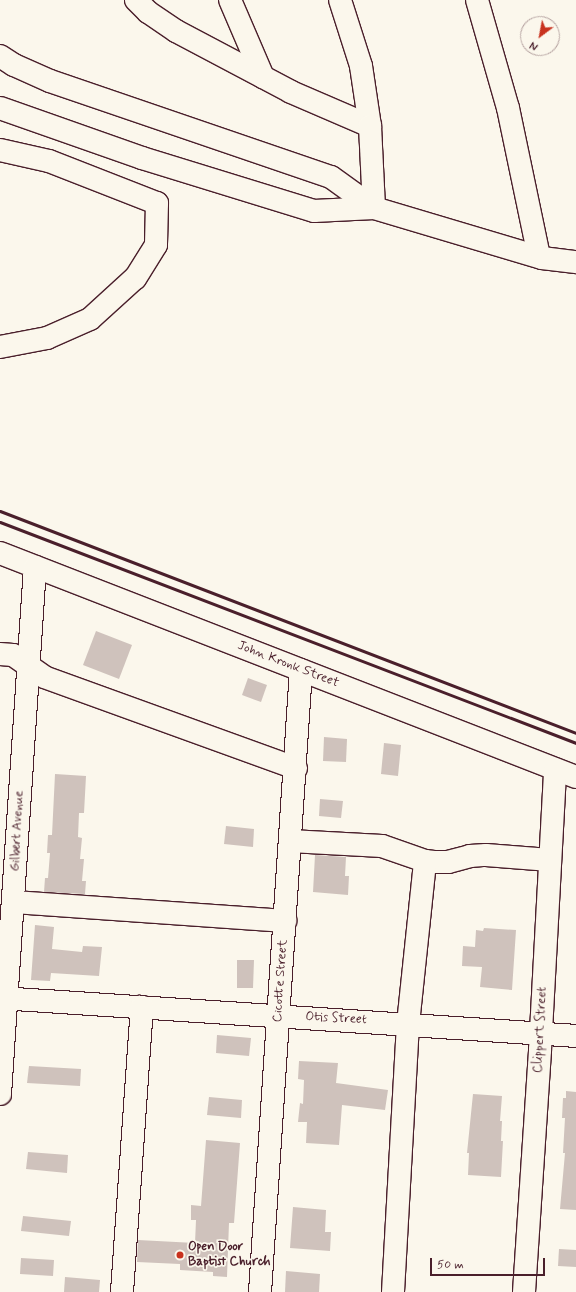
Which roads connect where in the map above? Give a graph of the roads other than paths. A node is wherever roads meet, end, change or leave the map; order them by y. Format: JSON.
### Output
{"nodes":[{"id":1,"x":136,"y":0,"type":"edge"},
{"id":2,"x":230,"y":0,"type":"edge"},
{"id":3,"x":340,"y":0,"type":"edge"},
{"id":4,"x":477,"y":0,"type":"edge"},
{"id":5,"x":0,"y":56,"type":"edge"},
{"id":6,"x":263,"y":77,"type":"junction"},
{"id":7,"x":0,"y":108,"type":"edge"},
{"id":8,"x":370,"y":126,"type":"junction"},
{"id":9,"x":0,"y":150,"type":"edge"},
{"id":10,"x":374,"y":208,"type":"junction"},
{"id":11,"x":539,"y":257,"type":"junction"},
{"id":12,"x":576,"y":262,"type":"edge"},
{"id":13,"x":0,"y":347,"type":"edge"},
{"id":14,"x":0,"y":553,"type":"edge"},
{"id":15,"x":35,"y":567,"type":"junction"},
{"id":16,"x":0,"y":654,"type":"edge"},
{"id":17,"x":28,"y":666,"type":"junction"},
{"id":18,"x":301,"y":670,"type":"junction"},
{"id":19,"x":296,"y":768,"type":"junction"},
{"id":20,"x":555,"y":769,"type":"junction"},
{"id":21,"x":576,"y":777,"type":"edge"},
{"id":22,"x":290,"y":841,"type":"junction"},
{"id":23,"x":550,"y":860,"type":"junction"},
{"id":24,"x":424,"y":861,"type":"junction"},
{"id":25,"x":14,"y":902,"type":"junction"},
{"id":26,"x":285,"y":921,"type":"junction"},
{"id":27,"x":3,"y":998,"type":"edge"},
{"id":28,"x":142,"y":1007,"type":"junction"},
{"id":29,"x":278,"y":1017,"type":"junction"},
{"id":30,"x":408,"y":1024,"type":"junction"},
{"id":31,"x":541,"y":1034,"type":"junction"},
{"id":32,"x":576,"y":1036,"type":"edge"},
{"id":33,"x":0,"y":1094,"type":"edge"},
{"id":34,"x":122,"y":1292,"type":"edge"},
{"id":35,"x":260,"y":1292,"type":"edge"},
{"id":36,"x":394,"y":1292,"type":"edge"},
{"id":37,"x":524,"y":1292,"type":"edge"}],
"edges":[{"from":1,"to":6,"type":"street"},
{"from":2,"to":6,"type":"street"},
{"from":3,"to":8,"type":"street"},
{"from":4,"to":11,"type":"street"},
{"from":5,"to":10,"type":"street"},
{"from":6,"to":8,"type":"street"},
{"from":7,"to":10,"type":"street"},
{"from":8,"to":10,"type":"street"},
{"from":9,"to":13,"type":"street"},
{"from":10,"to":11,"type":"street"},
{"from":11,"to":12,"type":"street"},
{"from":14,"to":15,"type":"street","name":"John Kronk Street"},
{"from":15,"to":17,"type":"street","name":"Gilbert Avenue"},
{"from":15,"to":18,"type":"street","name":"John Kronk Street"},
{"from":16,"to":17,"type":"street"},
{"from":17,"to":19,"type":"street"},
{"from":17,"to":25,"type":"street","name":"Gilbert Avenue"},
{"from":18,"to":19,"type":"street","name":"Cicotte Street"},
{"from":18,"to":20,"type":"street","name":"John Kronk Street"},
{"from":19,"to":22,"type":"street","name":"Cicotte Street"},
{"from":20,"to":21,"type":"street","name":"John Kronk Street"},
{"from":20,"to":23,"type":"street","name":"Clippert Street"},
{"from":22,"to":24,"type":"street"},
{"from":22,"to":26,"type":"street","name":"Cicotte Street"},
{"from":23,"to":24,"type":"street"},
{"from":23,"to":31,"type":"street","name":"Clippert Street"},
{"from":24,"to":30,"type":"street"},
{"from":25,"to":26,"type":"street"},
{"from":25,"to":27,"type":"street","name":"Gilbert Avenue"},
{"from":26,"to":29,"type":"street","name":"Cicotte Street"},
{"from":27,"to":28,"type":"street","name":"Otis Street"},
{"from":27,"to":33,"type":"street","name":"Gilbert Avenue"},
{"from":28,"to":29,"type":"street","name":"Otis Street"},
{"from":28,"to":34,"type":"street"},
{"from":29,"to":30,"type":"street","name":"Otis Street"},
{"from":29,"to":35,"type":"street","name":"Cicotte Street"},
{"from":30,"to":31,"type":"street","name":"Otis Street"},
{"from":30,"to":36,"type":"street"},
{"from":31,"to":32,"type":"street","name":"Otis Street"},
{"from":31,"to":37,"type":"street","name":"Clippert Street"}]}
